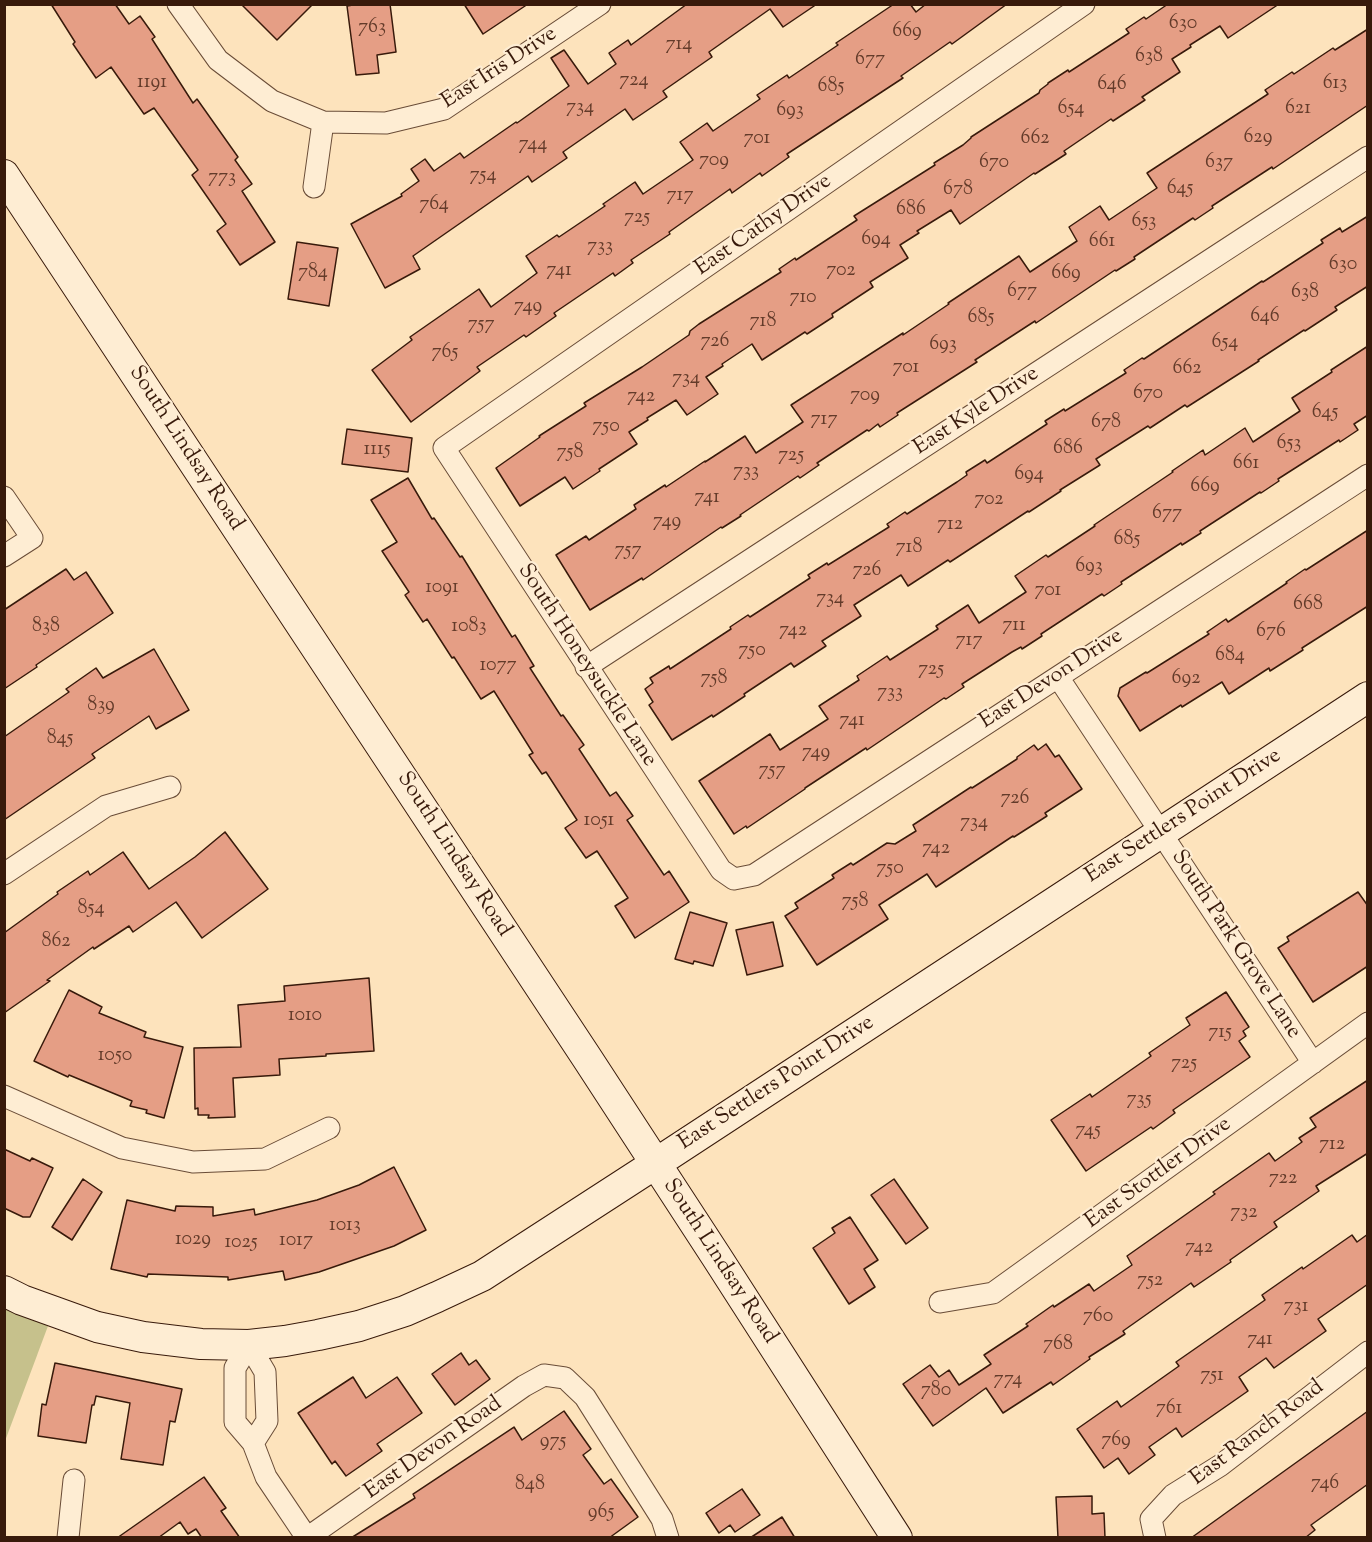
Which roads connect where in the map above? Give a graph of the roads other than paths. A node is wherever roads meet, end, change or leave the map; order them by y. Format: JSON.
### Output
{"nodes":[{"id":1,"x":178,"y":4,"type":"edge"},
{"id":2,"x":1084,"y":4,"type":"edge"},
{"id":3,"x":587,"y":8,"type":"edge"},
{"id":4,"x":323,"y":122,"type":"junction"},
{"id":5,"x":1368,"y":157,"type":"edge"},
{"id":6,"x":4,"y":175,"type":"edge"},
{"id":7,"x":314,"y":187,"type":"dead end"},
{"id":8,"x":444,"y":448,"type":"joint"},
{"id":9,"x":1368,"y":475,"type":"edge"},
{"id":10,"x":4,"y":497,"type":"edge"},
{"id":11,"x":4,"y":556,"type":"edge"},
{"id":12,"x":586,"y":667,"type":"junction"},
{"id":13,"x":1058,"y":676,"type":"junction"},
{"id":14,"x":1368,"y":697,"type":"edge"},
{"id":15,"x":170,"y":787,"type":"dead end"},
{"id":16,"x":1161,"y":832,"type":"junction"},
{"id":17,"x":4,"y":874,"type":"edge"},
{"id":18,"x":734,"y":879,"type":"joint"},
{"id":19,"x":1368,"y":1023,"type":"edge"},
{"id":20,"x":1313,"y":1063,"type":"junction"},
{"id":21,"x":4,"y":1096,"type":"edge"},
{"id":22,"x":329,"y":1128,"type":"dead end"},
{"id":23,"x":655,"y":1164,"type":"junction"},
{"id":24,"x":4,"y":1291,"type":"edge"},
{"id":25,"x":940,"y":1302,"type":"dead end"},
{"id":26,"x":249,"y":1345,"type":"junction"},
{"id":27,"x":1368,"y":1352,"type":"edge"},
{"id":28,"x":253,"y":1443,"type":"junction"},
{"id":29,"x":74,"y":1480,"type":"dead end"},
{"id":30,"x":1153,"y":1528,"type":"edge"},
{"id":31,"x":68,"y":1538,"type":"edge"},
{"id":32,"x":307,"y":1538,"type":"edge"},
{"id":33,"x":668,"y":1538,"type":"edge"},
{"id":34,"x":897,"y":1538,"type":"edge"}],
"edges":[{"from":1,"to":4,"type":"street"},
{"from":2,"to":8,"type":"street","name":"East Cathy Drive"},
{"from":3,"to":4,"type":"street","name":"East Iris Drive"},
{"from":4,"to":7,"type":"street"},
{"from":5,"to":12,"type":"street","name":"East Kyle Drive"},
{"from":6,"to":23,"type":"main road","name":"South Lindsay Road"},
{"from":8,"to":12,"type":"street","name":"South Honeysuckle Lane"},
{"from":9,"to":13,"type":"street","name":"East Devon Drive"},
{"from":10,"to":11,"type":"street"},
{"from":12,"to":18,"type":"street","name":"South Honeysuckle Lane"},
{"from":13,"to":16,"type":"street","name":"South Park Grove Lane"},
{"from":13,"to":18,"type":"street","name":"East Devon Drive"},
{"from":14,"to":16,"type":"main road","name":"East Settlers Point Drive"},
{"from":15,"to":17,"type":"street"},
{"from":16,"to":20,"type":"street","name":"South Park Grove Lane"},
{"from":16,"to":23,"type":"main road","name":"East Settlers Point Drive"},
{"from":19,"to":20,"type":"street","name":"East Stottler Drive"},
{"from":20,"to":25,"type":"street","name":"East Stottler Drive"},
{"from":21,"to":22,"type":"street"},
{"from":23,"to":26,"type":"main road","name":"East Settlers Point Drive"},
{"from":23,"to":34,"type":"main road","name":"South Lindsay Road"},
{"from":24,"to":26,"type":"main road","name":"East Settlers Point Drive"},
{"from":26,"to":28,"type":"street"},
{"from":26,"to":28,"type":"street"},
{"from":27,"to":30,"type":"street","name":"East Ranch Road"},
{"from":28,"to":32,"type":"street"},
{"from":29,"to":31,"type":"street"},
{"from":32,"to":33,"type":"street","name":"East Devon Road"}]}
